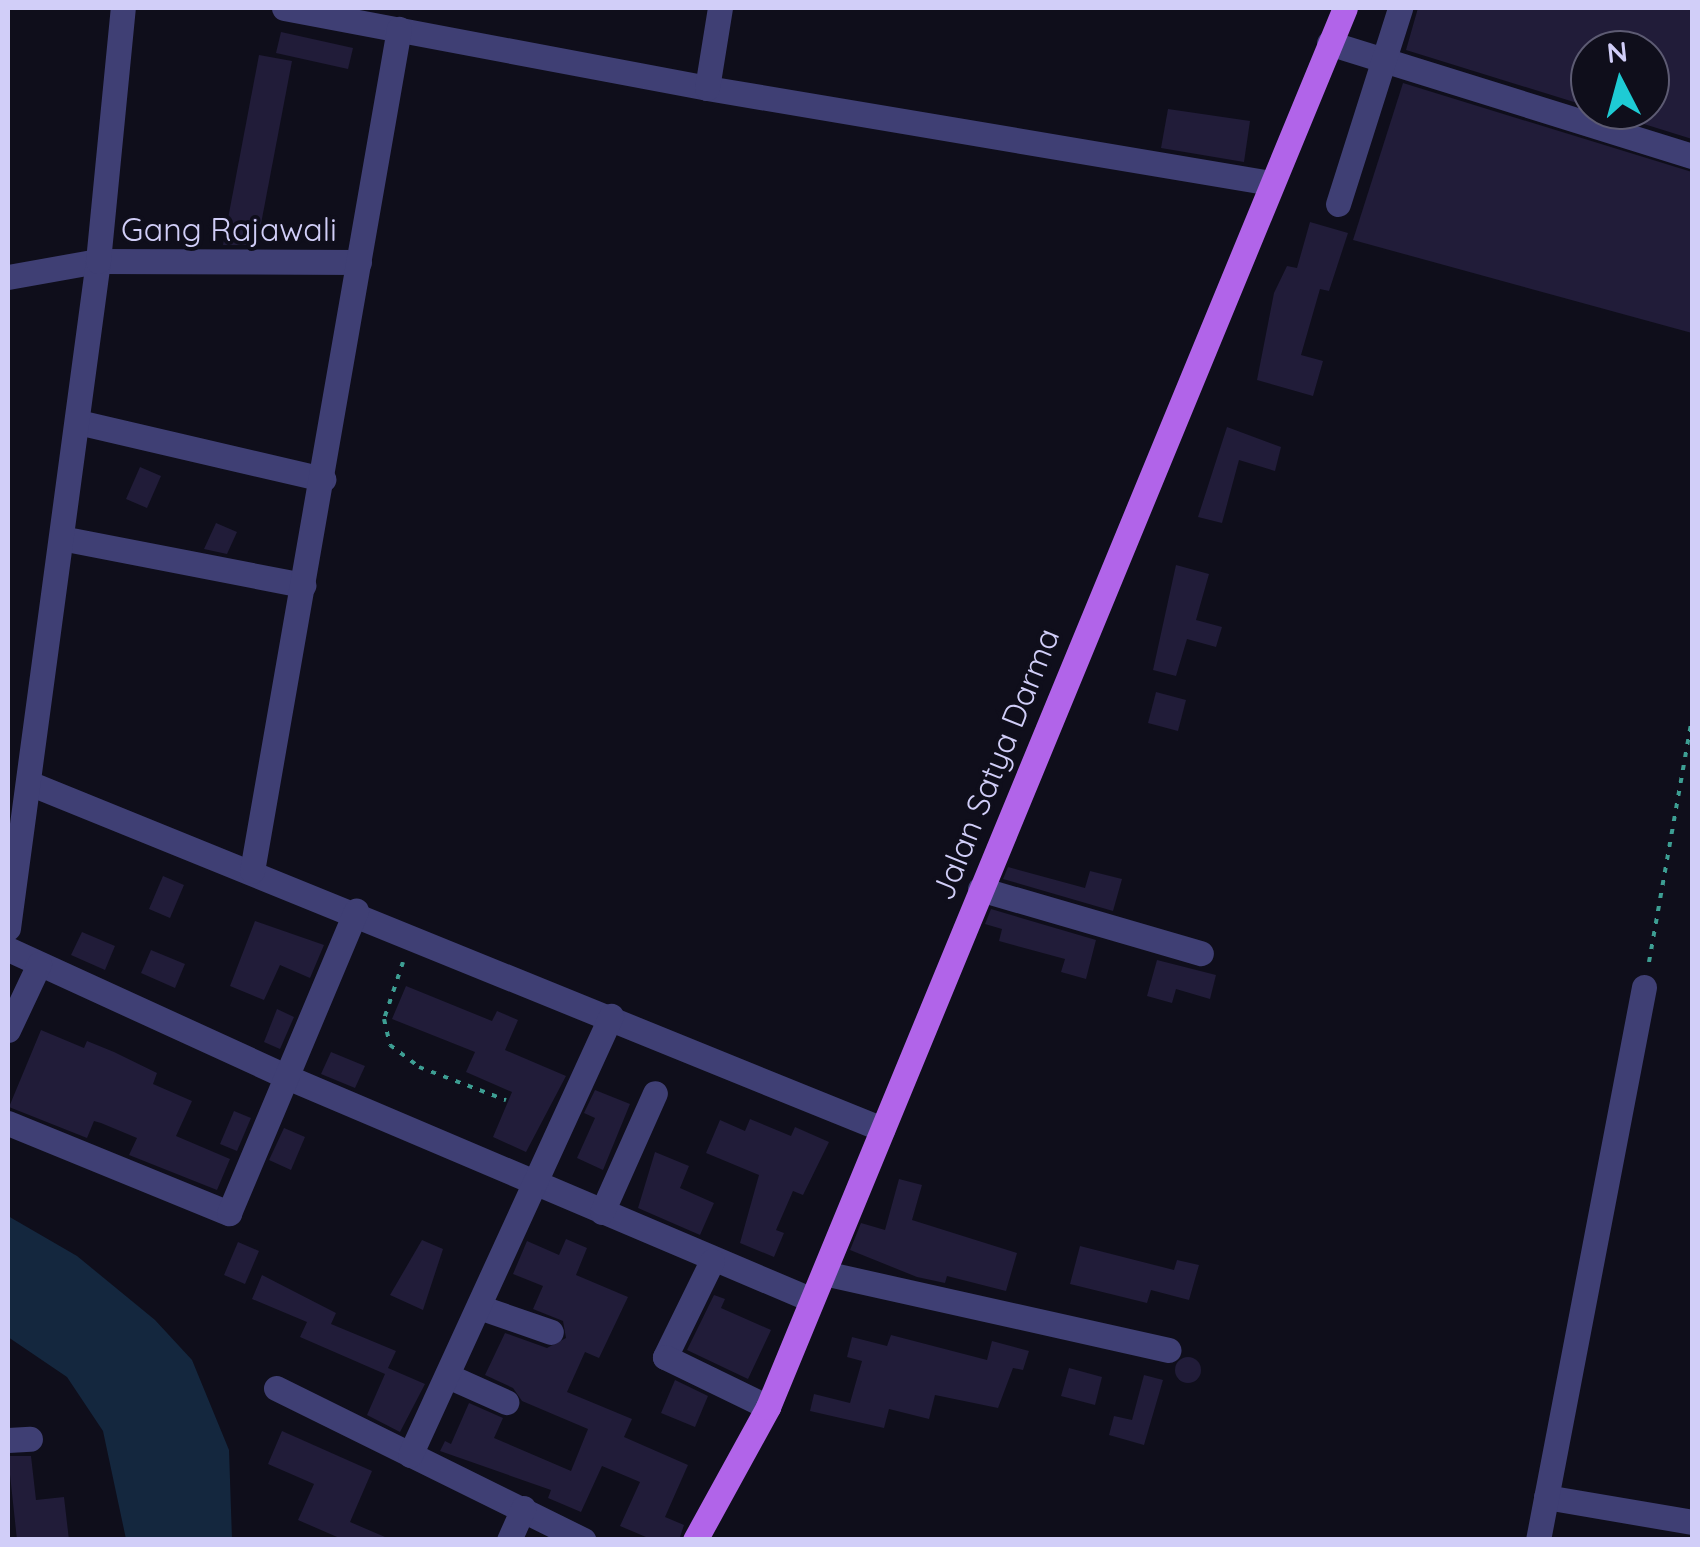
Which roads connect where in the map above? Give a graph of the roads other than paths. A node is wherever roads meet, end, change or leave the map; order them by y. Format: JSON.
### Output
{"nodes":[{"id":1,"x":123,"y":8,"type":"edge"},
{"id":2,"x":284,"y":8,"type":"edge"},
{"id":3,"x":720,"y":8,"type":"edge"},
{"id":4,"x":1345,"y":8,"type":"edge"},
{"id":5,"x":1400,"y":8,"type":"edge"},
{"id":6,"x":399,"y":28,"type":"junction"},
{"id":7,"x":1329,"y":43,"type":"junction"},
{"id":8,"x":1381,"y":63,"type":"junction"},
{"id":9,"x":707,"y":88,"type":"junction"},
{"id":10,"x":1692,"y":156,"type":"edge"},
{"id":11,"x":1271,"y":184,"type":"junction"},
{"id":12,"x":1338,"y":204,"type":"dead end"},
{"id":13,"x":98,"y":261,"type":"junction"},
{"id":14,"x":358,"y":262,"type":"junction"},
{"id":15,"x":8,"y":277,"type":"edge"},
{"id":16,"x":78,"y":422,"type":"junction"},
{"id":17,"x":323,"y":479,"type":"junction"},
{"id":18,"x":61,"y":538,"type":"junction"},
{"id":19,"x":303,"y":585,"type":"junction"},
{"id":20,"x":30,"y":783,"type":"junction"},
{"id":21,"x":252,"y":871,"type":"junction"},
{"id":22,"x":980,"y":889,"type":"junction"},
{"id":23,"x":356,"y":911,"type":"junction"},
{"id":24,"x":8,"y":928,"type":"edge"},
{"id":25,"x":8,"y":949,"type":"edge"},
{"id":26,"x":1201,"y":953,"type":"dead end"},
{"id":27,"x":39,"y":964,"type":"junction"},
{"id":28,"x":1644,"y":987,"type":"road end"},
{"id":29,"x":611,"y":1016,"type":"junction"},
{"id":30,"x":8,"y":1030,"type":"edge"},
{"id":31,"x":287,"y":1076,"type":"junction"},
{"id":32,"x":656,"y":1093,"type":"dead end"},
{"id":33,"x":8,"y":1123,"type":"edge"},
{"id":34,"x":882,"y":1129,"type":"junction"},
{"id":35,"x":534,"y":1184,"type":"junction"},
{"id":36,"x":602,"y":1212,"type":"junction"},
{"id":37,"x":712,"y":1260,"type":"junction"},
{"id":38,"x":824,"y":1274,"type":"junction"},
{"id":39,"x":812,"y":1300,"type":"junction"},
{"id":40,"x":479,"y":1307,"type":"junction"},
{"id":41,"x":551,"y":1332,"type":"dead end"},
{"id":42,"x":1169,"y":1350,"type":"dead end"},
{"id":43,"x":448,"y":1376,"type":"junction"},
{"id":44,"x":276,"y":1388,"type":"dead end"},
{"id":45,"x":506,"y":1402,"type":"dead end"},
{"id":46,"x":768,"y":1407,"type":"junction"},
{"id":47,"x":410,"y":1455,"type":"junction"},
{"id":48,"x":1546,"y":1498,"type":"junction"},
{"id":49,"x":523,"y":1508,"type":"junction"},
{"id":50,"x":1692,"y":1522,"type":"edge"},
{"id":51,"x":510,"y":1540,"type":"edge"},
{"id":52,"x":583,"y":1540,"type":"edge"},
{"id":53,"x":694,"y":1540,"type":"edge"},
{"id":54,"x":1538,"y":1540,"type":"edge"}],
"edges":[{"from":1,"to":13,"type":"street"},
{"from":2,"to":6,"type":"street"},
{"from":3,"to":9,"type":"street"},
{"from":4,"to":7,"type":"main road","name":"Jalan Satya Darma"},
{"from":5,"to":8,"type":"street"},
{"from":6,"to":9,"type":"street"},
{"from":6,"to":14,"type":"street"},
{"from":7,"to":8,"type":"street"},
{"from":7,"to":11,"type":"main road","name":"Jalan Satya Darma"},
{"from":8,"to":10,"type":"street"},
{"from":8,"to":12,"type":"street"},
{"from":9,"to":11,"type":"street"},
{"from":11,"to":22,"type":"main road","name":"Jalan Satya Darma"},
{"from":13,"to":14,"type":"street","name":"Gang Rajawali"},
{"from":13,"to":15,"type":"street","name":"Gang Rajawali"},
{"from":13,"to":16,"type":"street"},
{"from":14,"to":17,"type":"street"},
{"from":16,"to":17,"type":"street"},
{"from":16,"to":18,"type":"street"},
{"from":17,"to":19,"type":"street"},
{"from":18,"to":19,"type":"street"},
{"from":18,"to":20,"type":"street"},
{"from":19,"to":21,"type":"street"},
{"from":20,"to":21,"type":"street"},
{"from":20,"to":24,"type":"street"},
{"from":21,"to":23,"type":"street"},
{"from":22,"to":26,"type":"street"},
{"from":22,"to":34,"type":"main road","name":"Jalan Satya Darma"},
{"from":23,"to":29,"type":"street"},
{"from":23,"to":31,"type":"street"},
{"from":25,"to":27,"type":"street"},
{"from":27,"to":30,"type":"street"},
{"from":27,"to":31,"type":"street"},
{"from":28,"to":48,"type":"street"},
{"from":29,"to":34,"type":"street"},
{"from":29,"to":35,"type":"street"},
{"from":31,"to":33,"type":"street"},
{"from":31,"to":35,"type":"street"},
{"from":32,"to":36,"type":"street"},
{"from":34,"to":38,"type":"main road","name":"Jalan Satya Darma"},
{"from":35,"to":36,"type":"street"},
{"from":35,"to":40,"type":"street"},
{"from":36,"to":37,"type":"street"},
{"from":37,"to":39,"type":"street"},
{"from":37,"to":46,"type":"street"},
{"from":38,"to":39,"type":"main road","name":"Jalan Satya Darma"},
{"from":38,"to":42,"type":"street"},
{"from":39,"to":46,"type":"main road","name":"Jalan Satya Darma"},
{"from":40,"to":41,"type":"street"},
{"from":40,"to":43,"type":"street"},
{"from":43,"to":45,"type":"street"},
{"from":43,"to":47,"type":"street"},
{"from":44,"to":47,"type":"street"},
{"from":46,"to":53,"type":"main road","name":"Jalan Satya Darma"},
{"from":47,"to":49,"type":"street"},
{"from":48,"to":50,"type":"street"},
{"from":48,"to":54,"type":"street"},
{"from":49,"to":51,"type":"street"},
{"from":49,"to":52,"type":"street"}]}
